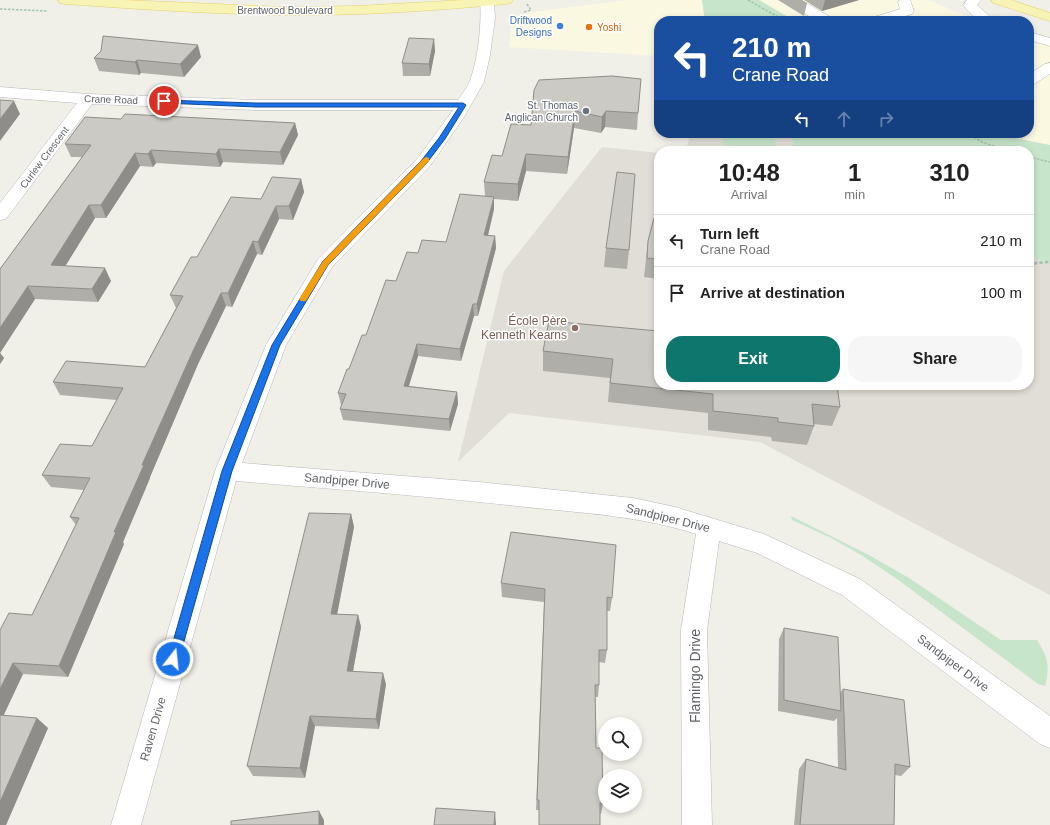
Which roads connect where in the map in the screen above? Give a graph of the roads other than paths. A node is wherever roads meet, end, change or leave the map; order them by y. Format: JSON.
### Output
{"nodes":[{"id":1,"x":65,"y":0,"type":"edge"},
{"id":2,"x":792,"y":0,"type":"edge"},
{"id":3,"x":974,"y":0,"type":"edge"},
{"id":4,"x":998,"y":0,"type":"edge"},
{"id":5,"x":494,"y":1,"type":"edge"},
{"id":6,"x":905,"y":2,"type":"dead end"},
{"id":7,"x":819,"y":16,"type":"edge"},
{"id":8,"x":892,"y":16,"type":"edge"},
{"id":9,"x":981,"y":16,"type":"edge"},
{"id":10,"x":1050,"y":16,"type":"edge"},
{"id":11,"x":1034,"y":37,"type":"edge"},
{"id":12,"x":1050,"y":42,"type":"edge"},
{"id":13,"x":1050,"y":67,"type":"edge"},
{"id":14,"x":1034,"y":78,"type":"edge"},
{"id":15,"x":0,"y":92,"type":"edge"},
{"id":16,"x":88,"y":99,"type":"junction"},
{"id":17,"x":463,"y":105,"type":"junction"},
{"id":18,"x":0,"y":215,"type":"edge"},
{"id":19,"x":227,"y":471,"type":"junction"},
{"id":20,"x":709,"y":528,"type":"junction"},
{"id":21,"x":1050,"y":734,"type":"edge"},
{"id":22,"x":126,"y":825,"type":"edge"},
{"id":23,"x":697,"y":825,"type":"edge"}],
"edges":[{"from":1,"to":5,"type":"main road","name":"Brentwood Boulevard"},
{"from":2,"to":7,"type":"street"},
{"from":3,"to":9,"type":"street"},
{"from":4,"to":10,"type":"main road"},
{"from":5,"to":17,"type":"street","name":"Raven Drive"},
{"from":6,"to":8,"type":"street"},
{"from":11,"to":12,"type":"street"},
{"from":13,"to":14,"type":"street"},
{"from":15,"to":16,"type":"street","name":"Crane Road"},
{"from":16,"to":17,"type":"street","name":"Crane Road"},
{"from":16,"to":18,"type":"street","name":"Curlew Crescent"},
{"from":17,"to":19,"type":"street","name":"Raven Drive"},
{"from":19,"to":20,"type":"street","name":"Sandpiper Drive"},
{"from":19,"to":22,"type":"street","name":"Raven Drive"},
{"from":20,"to":21,"type":"street","name":"Sandpiper Drive"},
{"from":20,"to":23,"type":"street","name":"Flamingo Drive"}]}
